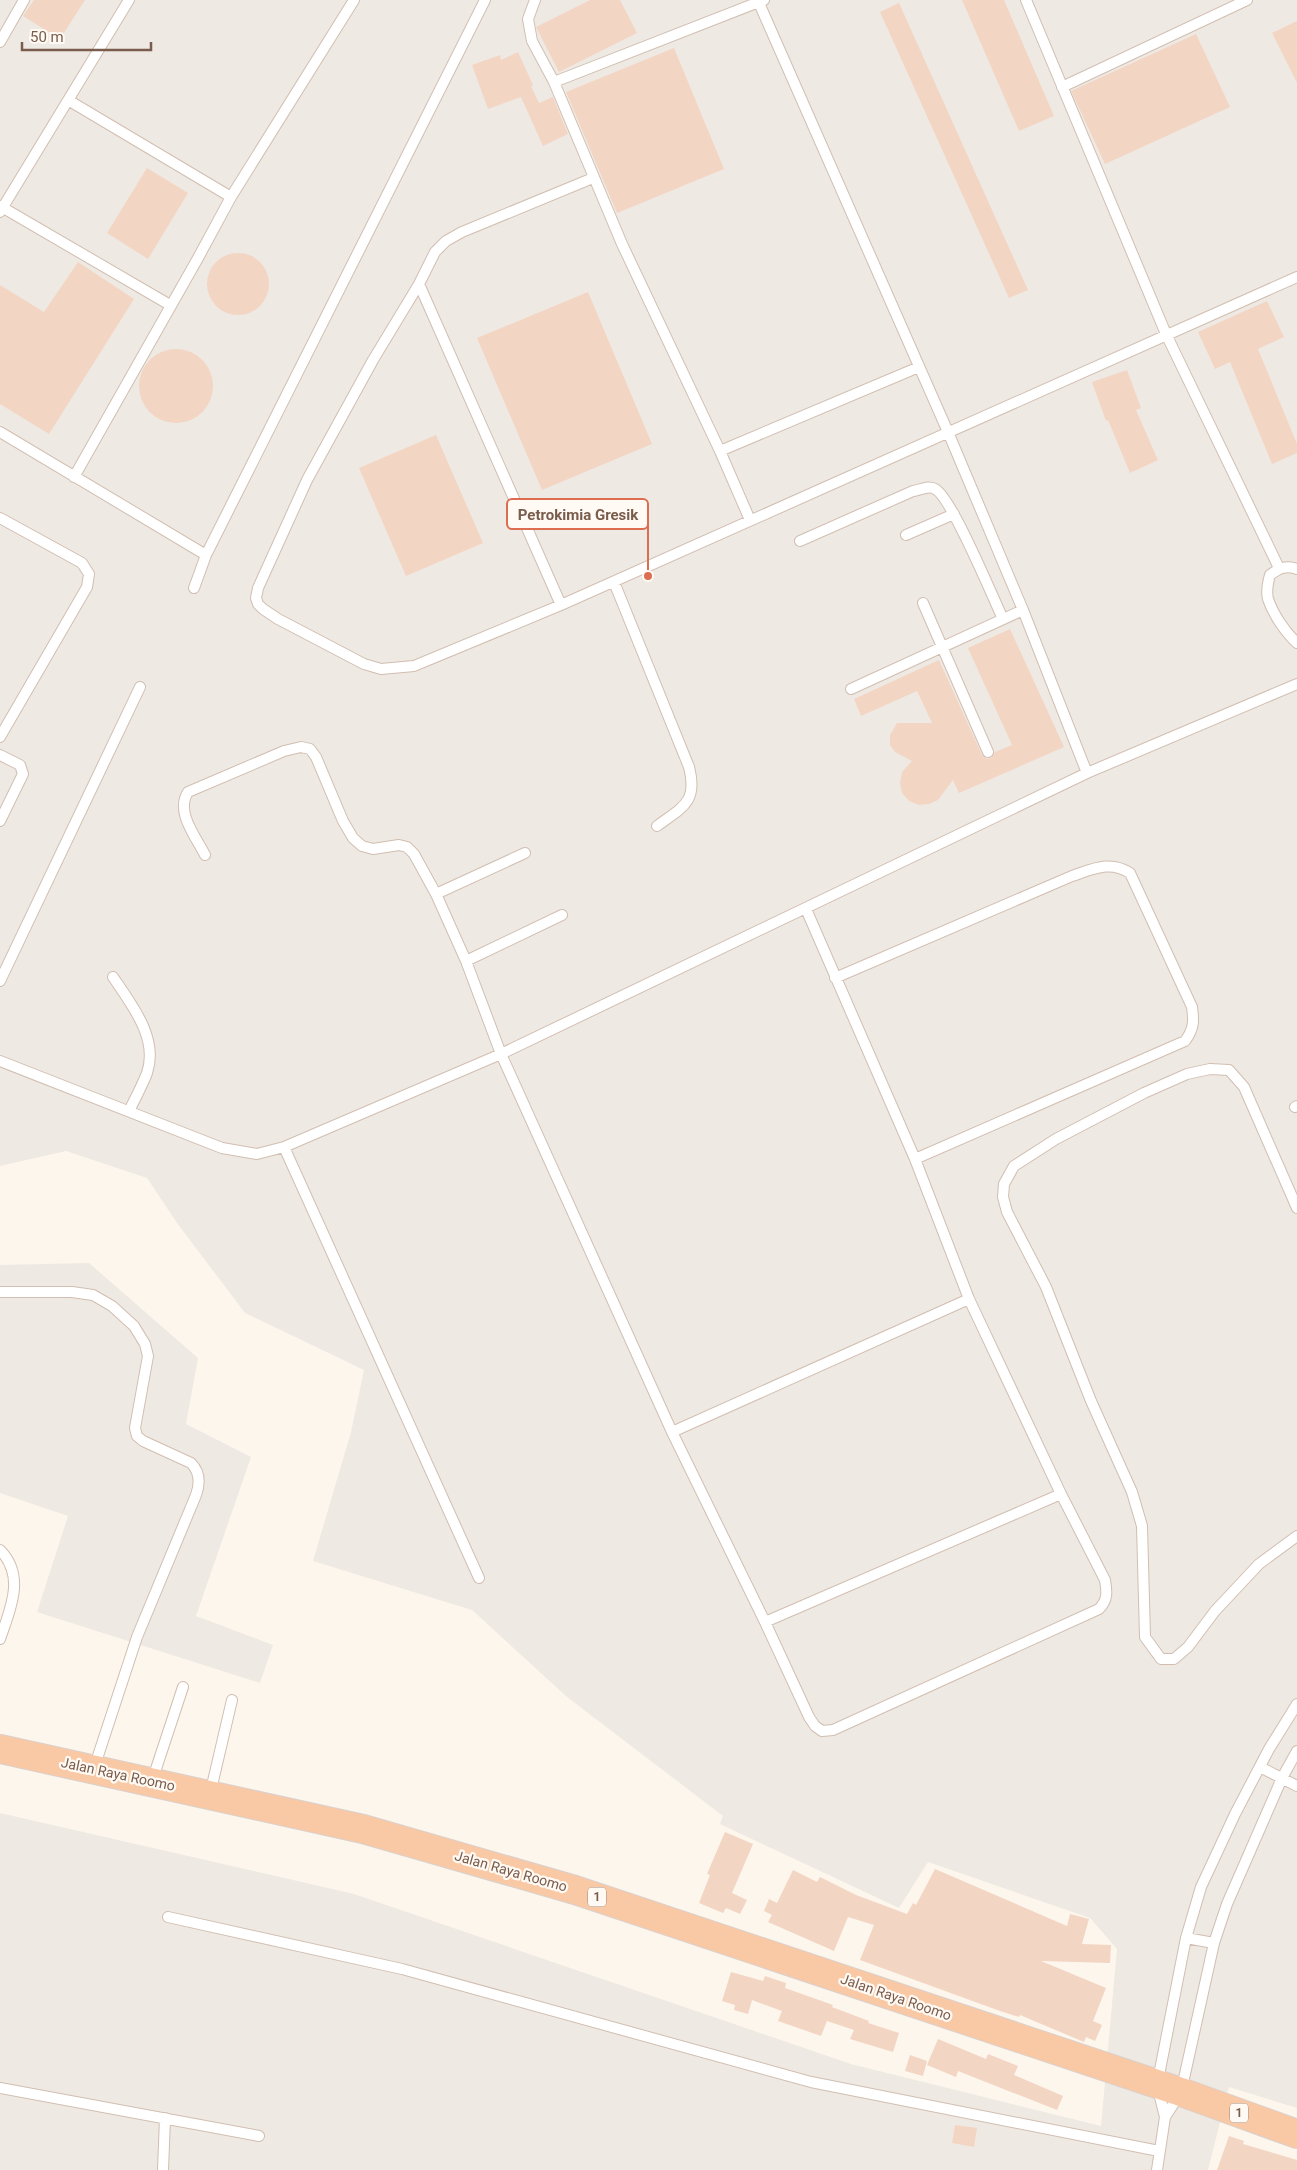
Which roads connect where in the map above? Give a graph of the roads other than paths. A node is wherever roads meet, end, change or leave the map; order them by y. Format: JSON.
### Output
{"nodes":[{"id":1,"x":24,"y":0,"type":"edge"},
{"id":2,"x":129,"y":0,"type":"edge"},
{"id":3,"x":354,"y":0,"type":"edge"},
{"id":4,"x":485,"y":0,"type":"edge"},
{"id":5,"x":535,"y":0,"type":"edge"},
{"id":6,"x":1026,"y":0,"type":"edge"},
{"id":7,"x":1247,"y":0,"type":"edge"},
{"id":8,"x":762,"y":1,"type":"edge"},
{"id":9,"x":0,"y":42,"type":"edge"},
{"id":10,"x":554,"y":82,"type":"junction"},
{"id":11,"x":1062,"y":87,"type":"junction"},
{"id":12,"x":68,"y":100,"type":"junction"},
{"id":13,"x":593,"y":178,"type":"junction"},
{"id":14,"x":231,"y":197,"type":"junction"},
{"id":15,"x":1,"y":208,"type":"edge"},
{"id":16,"x":1297,"y":277,"type":"edge"},
{"id":17,"x":419,"y":284,"type":"junction"},
{"id":18,"x":170,"y":305,"type":"junction"},
{"id":19,"x":1166,"y":334,"type":"junction"},
{"id":20,"x":919,"y":367,"type":"junction"},
{"id":21,"x":0,"y":432,"type":"edge"},
{"id":22,"x":948,"y":432,"type":"junction"},
{"id":23,"x":720,"y":451,"type":"junction"},
{"id":24,"x":74,"y":477,"type":"junction"},
{"id":25,"x":954,"y":514,"type":"junction"},
{"id":26,"x":0,"y":518,"type":"edge"},
{"id":27,"x":750,"y":520,"type":"junction"},
{"id":28,"x":906,"y":535,"type":"dead end"},
{"id":29,"x":800,"y":541,"type":"dead end"},
{"id":30,"x":206,"y":555,"type":"junction"},
{"id":31,"x":1279,"y":568,"type":"junction"},
{"id":32,"x":1297,"y":569,"type":"edge"},
{"id":33,"x":614,"y":582,"type":"junction"},
{"id":34,"x":194,"y":588,"type":"dead end"},
{"id":35,"x":923,"y":603,"type":"dead end"},
{"id":36,"x":562,"y":605,"type":"junction"},
{"id":37,"x":1023,"y":610,"type":"junction"},
{"id":38,"x":1002,"y":619,"type":"junction"},
{"id":39,"x":1297,"y":642,"type":"edge"},
{"id":40,"x":942,"y":648,"type":"junction"},
{"id":41,"x":1297,"y":684,"type":"edge"},
{"id":42,"x":140,"y":687,"type":"dead end"},
{"id":43,"x":851,"y":689,"type":"dead end"},
{"id":44,"x":0,"y":737,"type":"edge"},
{"id":45,"x":988,"y":752,"type":"dead end"},
{"id":46,"x":0,"y":755,"type":"edge"},
{"id":47,"x":1087,"y":773,"type":"junction"},
{"id":48,"x":0,"y":821,"type":"edge"},
{"id":49,"x":657,"y":826,"type":"dead end"},
{"id":50,"x":525,"y":853,"type":"dead end"},
{"id":51,"x":205,"y":855,"type":"dead end"},
{"id":52,"x":436,"y":894,"type":"junction"},
{"id":53,"x":806,"y":909,"type":"junction"},
{"id":54,"x":562,"y":915,"type":"dead end"},
{"id":55,"x":466,"y":961,"type":"junction"},
{"id":56,"x":113,"y":977,"type":"dead end"},
{"id":57,"x":835,"y":978,"type":"junction"},
{"id":58,"x":0,"y":982,"type":"edge"},
{"id":59,"x":501,"y":1054,"type":"junction"},
{"id":60,"x":0,"y":1061,"type":"edge"},
{"id":61,"x":129,"y":1111,"type":"junction"},
{"id":62,"x":284,"y":1147,"type":"junction"},
{"id":63,"x":914,"y":1159,"type":"junction"},
{"id":64,"x":1297,"y":1208,"type":"edge"},
{"id":65,"x":0,"y":1292,"type":"edge"},
{"id":66,"x":970,"y":1299,"type":"junction"},
{"id":67,"x":672,"y":1432,"type":"junction"},
{"id":68,"x":1061,"y":1494,"type":"junction"},
{"id":69,"x":1297,"y":1536,"type":"edge"},
{"id":70,"x":0,"y":1550,"type":"edge"},
{"id":71,"x":479,"y":1578,"type":"dead end"},
{"id":72,"x":766,"y":1622,"type":"junction"},
{"id":73,"x":0,"y":1640,"type":"edge"},
{"id":74,"x":183,"y":1687,"type":"dead end"},
{"id":75,"x":232,"y":1700,"type":"dead end"},
{"id":76,"x":1297,"y":1704,"type":"edge"},
{"id":77,"x":0,"y":1749,"type":"edge"},
{"id":78,"x":1297,"y":1751,"type":"edge"},
{"id":79,"x":1260,"y":1767,"type":"junction"},
{"id":80,"x":94,"y":1769,"type":"junction"},
{"id":81,"x":1282,"y":1778,"type":"junction"},
{"id":82,"x":152,"y":1782,"type":"junction"},
{"id":83,"x":1297,"y":1786,"type":"edge"},
{"id":84,"x":210,"y":1795,"type":"junction"},
{"id":85,"x":168,"y":1917,"type":"dead end"},
{"id":86,"x":1186,"y":1938,"type":"junction"},
{"id":87,"x":1214,"y":1943,"type":"junction"},
{"id":88,"x":0,"y":2088,"type":"edge"},
{"id":89,"x":1169,"y":2089,"type":"junction"},
{"id":90,"x":1165,"y":2117,"type":"junction"},
{"id":91,"x":165,"y":2118,"type":"junction"},
{"id":92,"x":1297,"y":2134,"type":"edge"},
{"id":93,"x":259,"y":2136,"type":"dead end"},
{"id":94,"x":1159,"y":2151,"type":"junction"},
{"id":95,"x":163,"y":2170,"type":"edge"},
{"id":96,"x":1156,"y":2170,"type":"edge"}],
"edges":[{"from":1,"to":9,"type":"lane"},
{"from":2,"to":12,"type":"lane"},
{"from":3,"to":14,"type":"lane"},
{"from":4,"to":30,"type":"lane"},
{"from":5,"to":10,"type":"lane"},
{"from":6,"to":11,"type":"lane"},
{"from":7,"to":11,"type":"lane"},
{"from":8,"to":10,"type":"lane"},
{"from":8,"to":20,"type":"lane"},
{"from":10,"to":13,"type":"lane"},
{"from":11,"to":19,"type":"lane"},
{"from":12,"to":14,"type":"lane"},
{"from":12,"to":15,"type":"lane"},
{"from":13,"to":17,"type":"lane"},
{"from":13,"to":23,"type":"lane"},
{"from":14,"to":18,"type":"lane"},
{"from":15,"to":18,"type":"lane"},
{"from":16,"to":19,"type":"lane"},
{"from":17,"to":36,"type":"lane"},
{"from":17,"to":36,"type":"lane"},
{"from":18,"to":24,"type":"lane"},
{"from":19,"to":22,"type":"lane"},
{"from":19,"to":31,"type":"lane"},
{"from":20,"to":22,"type":"lane"},
{"from":20,"to":23,"type":"lane"},
{"from":21,"to":24,"type":"lane"},
{"from":22,"to":27,"type":"lane"},
{"from":22,"to":37,"type":"lane"},
{"from":23,"to":27,"type":"lane"},
{"from":24,"to":30,"type":"lane"},
{"from":25,"to":28,"type":"lane"},
{"from":25,"to":29,"type":"lane"},
{"from":25,"to":38,"type":"lane"},
{"from":26,"to":44,"type":"lane"},
{"from":27,"to":33,"type":"lane"},
{"from":30,"to":34,"type":"lane"},
{"from":31,"to":32,"type":"lane"},
{"from":31,"to":39,"type":"lane"},
{"from":33,"to":36,"type":"lane"},
{"from":33,"to":49,"type":"lane"},
{"from":35,"to":40,"type":"lane"},
{"from":37,"to":38,"type":"lane"},
{"from":37,"to":47,"type":"lane"},
{"from":38,"to":40,"type":"lane"},
{"from":40,"to":43,"type":"lane"},
{"from":40,"to":45,"type":"lane"},
{"from":41,"to":47,"type":"lane"},
{"from":42,"to":58,"type":"lane"},
{"from":46,"to":48,"type":"lane"},
{"from":47,"to":53,"type":"lane"},
{"from":50,"to":52,"type":"lane"},
{"from":51,"to":52,"type":"lane"},
{"from":52,"to":55,"type":"lane"},
{"from":53,"to":57,"type":"lane"},
{"from":53,"to":59,"type":"lane"},
{"from":54,"to":55,"type":"lane"},
{"from":55,"to":59,"type":"lane"},
{"from":56,"to":61,"type":"lane"},
{"from":57,"to":63,"type":"lane"},
{"from":57,"to":63,"type":"lane"},
{"from":59,"to":62,"type":"lane"},
{"from":59,"to":67,"type":"lane"},
{"from":60,"to":61,"type":"lane"},
{"from":61,"to":62,"type":"lane"},
{"from":62,"to":71,"type":"lane"},
{"from":63,"to":66,"type":"lane"},
{"from":64,"to":69,"type":"lane"},
{"from":65,"to":80,"type":"lane"},
{"from":66,"to":67,"type":"lane"},
{"from":66,"to":68,"type":"lane"},
{"from":67,"to":72,"type":"lane"},
{"from":68,"to":72,"type":"lane"},
{"from":68,"to":72,"type":"lane"},
{"from":70,"to":73,"type":"lane"},
{"from":74,"to":82,"type":"lane"},
{"from":75,"to":84,"type":"lane"},
{"from":76,"to":79,"type":"lane"},
{"from":77,"to":80,"type":"highway","name":"Jalan Raya Roomo","number":"1"},
{"from":78,"to":81,"type":"lane"},
{"from":79,"to":81,"type":"lane"},
{"from":79,"to":86,"type":"lane"},
{"from":80,"to":82,"type":"highway","name":"Jalan Raya Roomo","number":"1"},
{"from":81,"to":83,"type":"lane"},
{"from":81,"to":87,"type":"lane"},
{"from":82,"to":84,"type":"highway","name":"Jalan Raya Roomo","number":"1"},
{"from":84,"to":89,"type":"highway","name":"Jalan Raya Roomo","number":"1"},
{"from":85,"to":94,"type":"lane"},
{"from":86,"to":87,"type":"lane"},
{"from":86,"to":89,"type":"lane"},
{"from":87,"to":89,"type":"lane"},
{"from":88,"to":91,"type":"lane"},
{"from":89,"to":90,"type":"lane"},
{"from":89,"to":90,"type":"lane"},
{"from":89,"to":92,"type":"highway","number":"1"},
{"from":90,"to":94,"type":"lane"},
{"from":91,"to":93,"type":"lane"},
{"from":91,"to":95,"type":"lane"},
{"from":94,"to":96,"type":"lane"}]}
